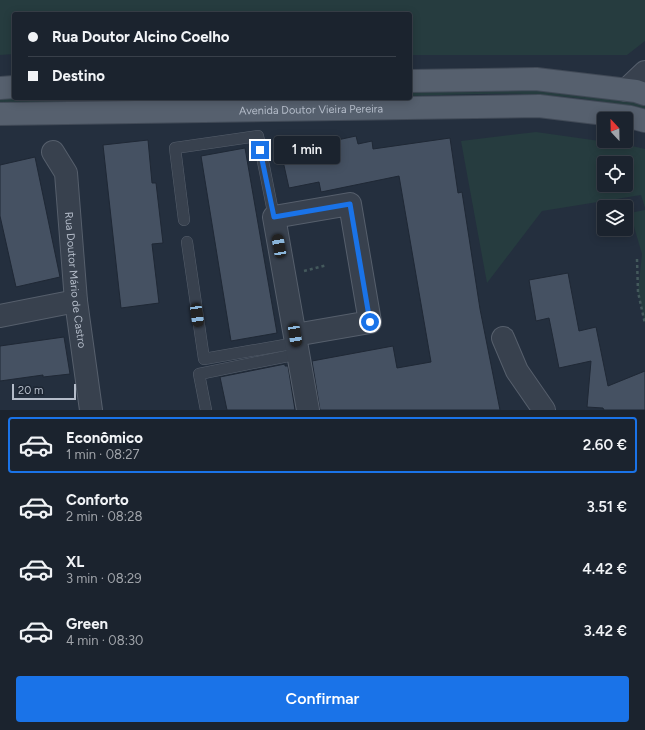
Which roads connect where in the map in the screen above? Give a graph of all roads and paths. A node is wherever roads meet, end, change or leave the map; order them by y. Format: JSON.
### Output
{"nodes":[{"id":1,"x":645,"y":72,"type":"edge"},
{"id":2,"x":412,"y":81,"type":"edge"},
{"id":3,"x":12,"y":87,"type":"edge"},
{"id":4,"x":0,"y":88,"type":"edge"},
{"id":5,"x":639,"y":91,"type":"edge"},
{"id":6,"x":0,"y":114,"type":"edge"},
{"id":7,"x":645,"y":122,"type":"edge"},
{"id":8,"x":53,"y":152,"type":"dead end"},
{"id":9,"x":274,"y":217,"type":"junction"},
{"id":10,"x":184,"y":220,"type":"dead end"},
{"id":11,"x":187,"y":242,"type":"dead end"},
{"id":12,"x":637,"y":259,"type":"dead end"},
{"id":13,"x":76,"y":301,"type":"junction"},
{"id":14,"x":0,"y":316,"type":"edge"},
{"id":15,"x":645,"y":324,"type":"edge"},
{"id":16,"x":503,"y":338,"type":"dead end"},
{"id":17,"x":296,"y":344,"type":"junction"},
{"id":18,"x":90,"y":410,"type":"edge"},
{"id":19,"x":206,"y":410,"type":"edge"},
{"id":20,"x":308,"y":410,"type":"edge"},
{"id":21,"x":544,"y":410,"type":"edge"}],
"edges":[{"from":1,"to":5,"type":"street"},
{"from":2,"to":5,"type":"main road"},
{"from":3,"to":4,"type":"main road"},
{"from":6,"to":7,"type":"main road","name":"Avenida Doutor Vieira Pereira"},
{"from":8,"to":13,"type":"street","name":"Rua Doutor Mário de Castro"},
{"from":9,"to":10,"type":"lane"},
{"from":9,"to":17,"type":"street"},
{"from":9,"to":17,"type":"street"},
{"from":11,"to":17,"type":"lane"},
{"from":12,"to":15,"type":"path"},
{"from":13,"to":14,"type":"street"},
{"from":13,"to":18,"type":"street","name":"Rua Doutor Mário de Castro"},
{"from":16,"to":21,"type":"street"},
{"from":17,"to":19,"type":"lane"},
{"from":17,"to":20,"type":"street"}]}
